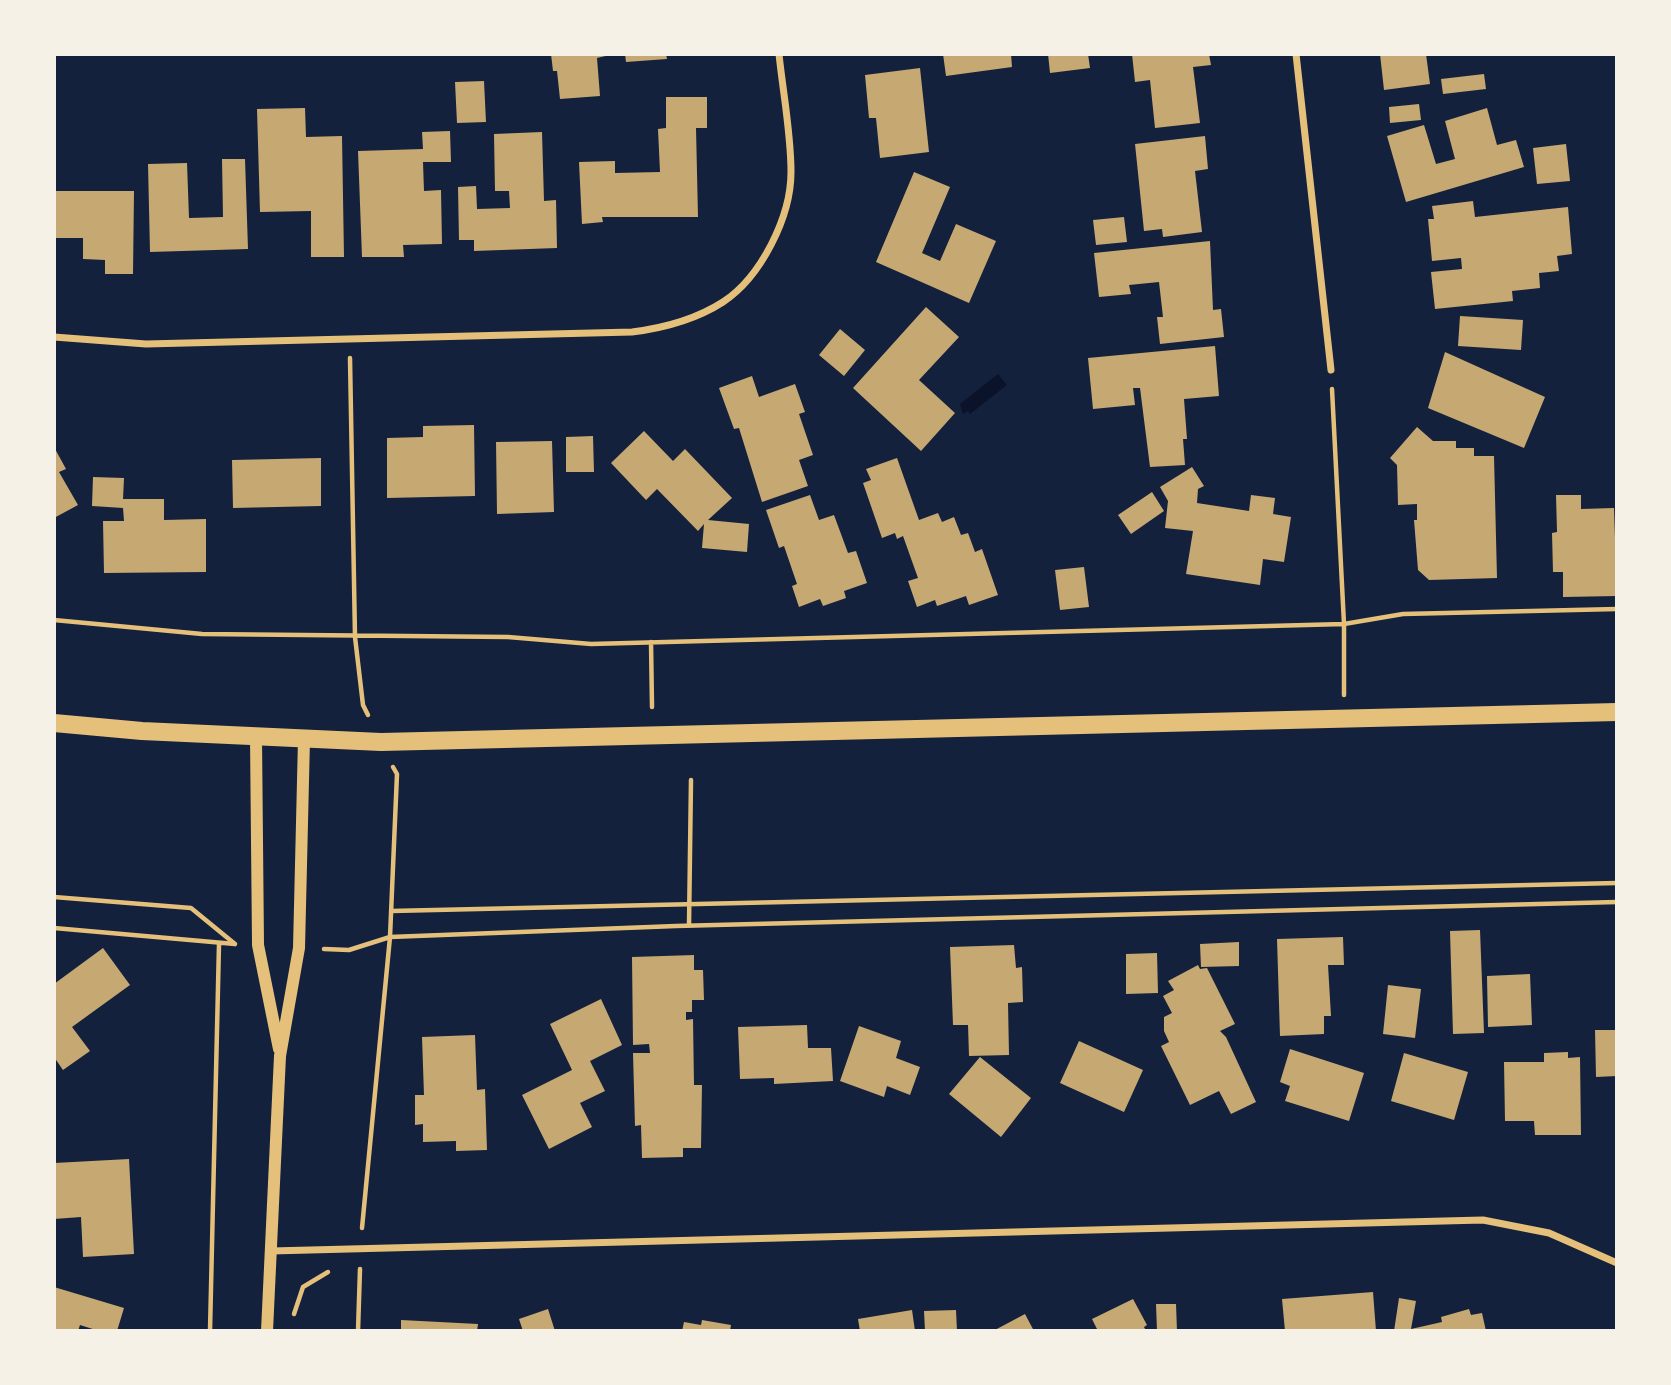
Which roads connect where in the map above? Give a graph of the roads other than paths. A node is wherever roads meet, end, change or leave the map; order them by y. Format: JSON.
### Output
{"nodes":[{"id":1,"x":779,"y":54,"type":"edge"},
{"id":2,"x":1296,"y":54,"type":"edge"},
{"id":3,"x":54,"y":337,"type":"edge"},
{"id":4,"x":1331,"y":370,"type":"road end"},
{"id":5,"x":1617,"y":712,"type":"edge"},
{"id":6,"x":54,"y":723,"type":"edge"},
{"id":7,"x":256,"y":737,"type":"junction"},
{"id":8,"x":304,"y":739,"type":"junction"},
{"id":9,"x":280,"y":1056,"type":"junction"},
{"id":10,"x":271,"y":1251,"type":"junction"},
{"id":11,"x":1617,"y":1262,"type":"edge"},
{"id":12,"x":267,"y":1328,"type":"edge"}],
"edges":[{"from":1,"to":3,"type":"street"},
{"from":2,"to":4,"type":"street"},
{"from":5,"to":8,"type":"main road"},
{"from":6,"to":7,"type":"main road"},
{"from":7,"to":8,"type":"main road"},
{"from":7,"to":9,"type":"street"},
{"from":8,"to":9,"type":"street"},
{"from":9,"to":10,"type":"street"},
{"from":10,"to":11,"type":"street"},
{"from":10,"to":12,"type":"street"}]}
